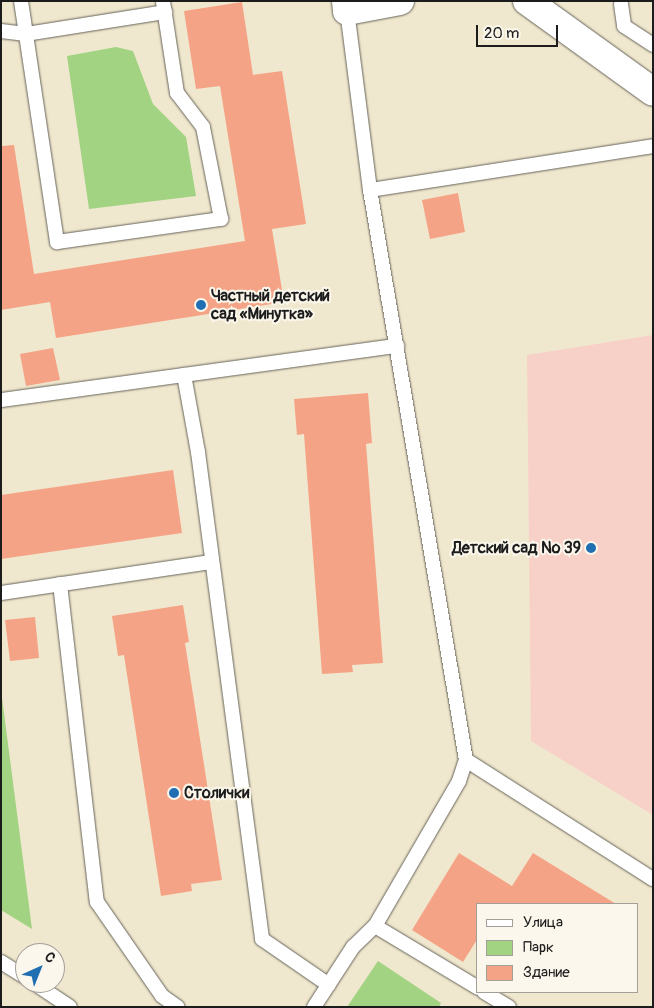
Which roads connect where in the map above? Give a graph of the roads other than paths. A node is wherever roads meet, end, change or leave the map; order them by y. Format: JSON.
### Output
{"nodes":[{"id":1,"x":21,"y":1,"type":"edge"},
{"id":2,"x":400,"y":1,"type":"edge"},
{"id":3,"x":528,"y":1,"type":"edge"},
{"id":4,"x":620,"y":4,"type":"dead end"},
{"id":5,"x":347,"y":6,"type":"edge"},
{"id":6,"x":164,"y":7,"type":"edge"},
{"id":7,"x":1,"y":31,"type":"edge"},
{"id":8,"x":26,"y":34,"type":"junction"},
{"id":9,"x":653,"y":44,"type":"edge"},
{"id":10,"x":653,"y":92,"type":"edge"},
{"id":11,"x":653,"y":146,"type":"edge"},
{"id":12,"x":370,"y":190,"type":"junction"},
{"id":13,"x":396,"y":346,"type":"junction"},
{"id":14,"x":184,"y":375,"type":"junction"},
{"id":15,"x":1,"y":400,"type":"edge"},
{"id":16,"x":211,"y":562,"type":"junction"},
{"id":17,"x":60,"y":584,"type":"junction"},
{"id":18,"x":1,"y":593,"type":"edge"},
{"id":19,"x":466,"y":760,"type":"junction"},
{"id":20,"x":653,"y":880,"type":"edge"},
{"id":21,"x":375,"y":926,"type":"junction"},
{"id":22,"x":1,"y":962,"type":"edge"},
{"id":23,"x":15,"y":971,"type":"edge"},
{"id":24,"x":329,"y":985,"type":"junction"},
{"id":25,"x":477,"y":987,"type":"edge"},
{"id":26,"x":49,"y":993,"type":"edge"},
{"id":27,"x":486,"y":993,"type":"edge"},
{"id":28,"x":70,"y":1007,"type":"edge"},
{"id":29,"x":178,"y":1007,"type":"edge"},
{"id":30,"x":314,"y":1007,"type":"edge"},
{"id":31,"x":509,"y":1007,"type":"edge"}],
"edges":[{"from":1,"to":8,"type":"lane"},
{"from":2,"to":5,"type":"street"},
{"from":3,"to":10,"type":"street"},
{"from":4,"to":9,"type":"lane"},
{"from":5,"to":12,"type":"lane"},
{"from":6,"to":8,"type":"lane"},
{"from":6,"to":8,"type":"lane"},
{"from":7,"to":8,"type":"lane"},
{"from":11,"to":12,"type":"lane"},
{"from":12,"to":13,"type":"lane"},
{"from":13,"to":14,"type":"lane"},
{"from":13,"to":19,"type":"lane"},
{"from":14,"to":15,"type":"lane"},
{"from":14,"to":16,"type":"lane"},
{"from":16,"to":17,"type":"lane"},
{"from":16,"to":24,"type":"lane"},
{"from":17,"to":18,"type":"lane"},
{"from":17,"to":29,"type":"lane"},
{"from":19,"to":20,"type":"lane"},
{"from":19,"to":21,"type":"lane"},
{"from":21,"to":24,"type":"lane"},
{"from":21,"to":25,"type":"lane"},
{"from":22,"to":23,"type":"lane"},
{"from":24,"to":30,"type":"lane"},
{"from":26,"to":28,"type":"lane"},
{"from":27,"to":31,"type":"lane"}]}
